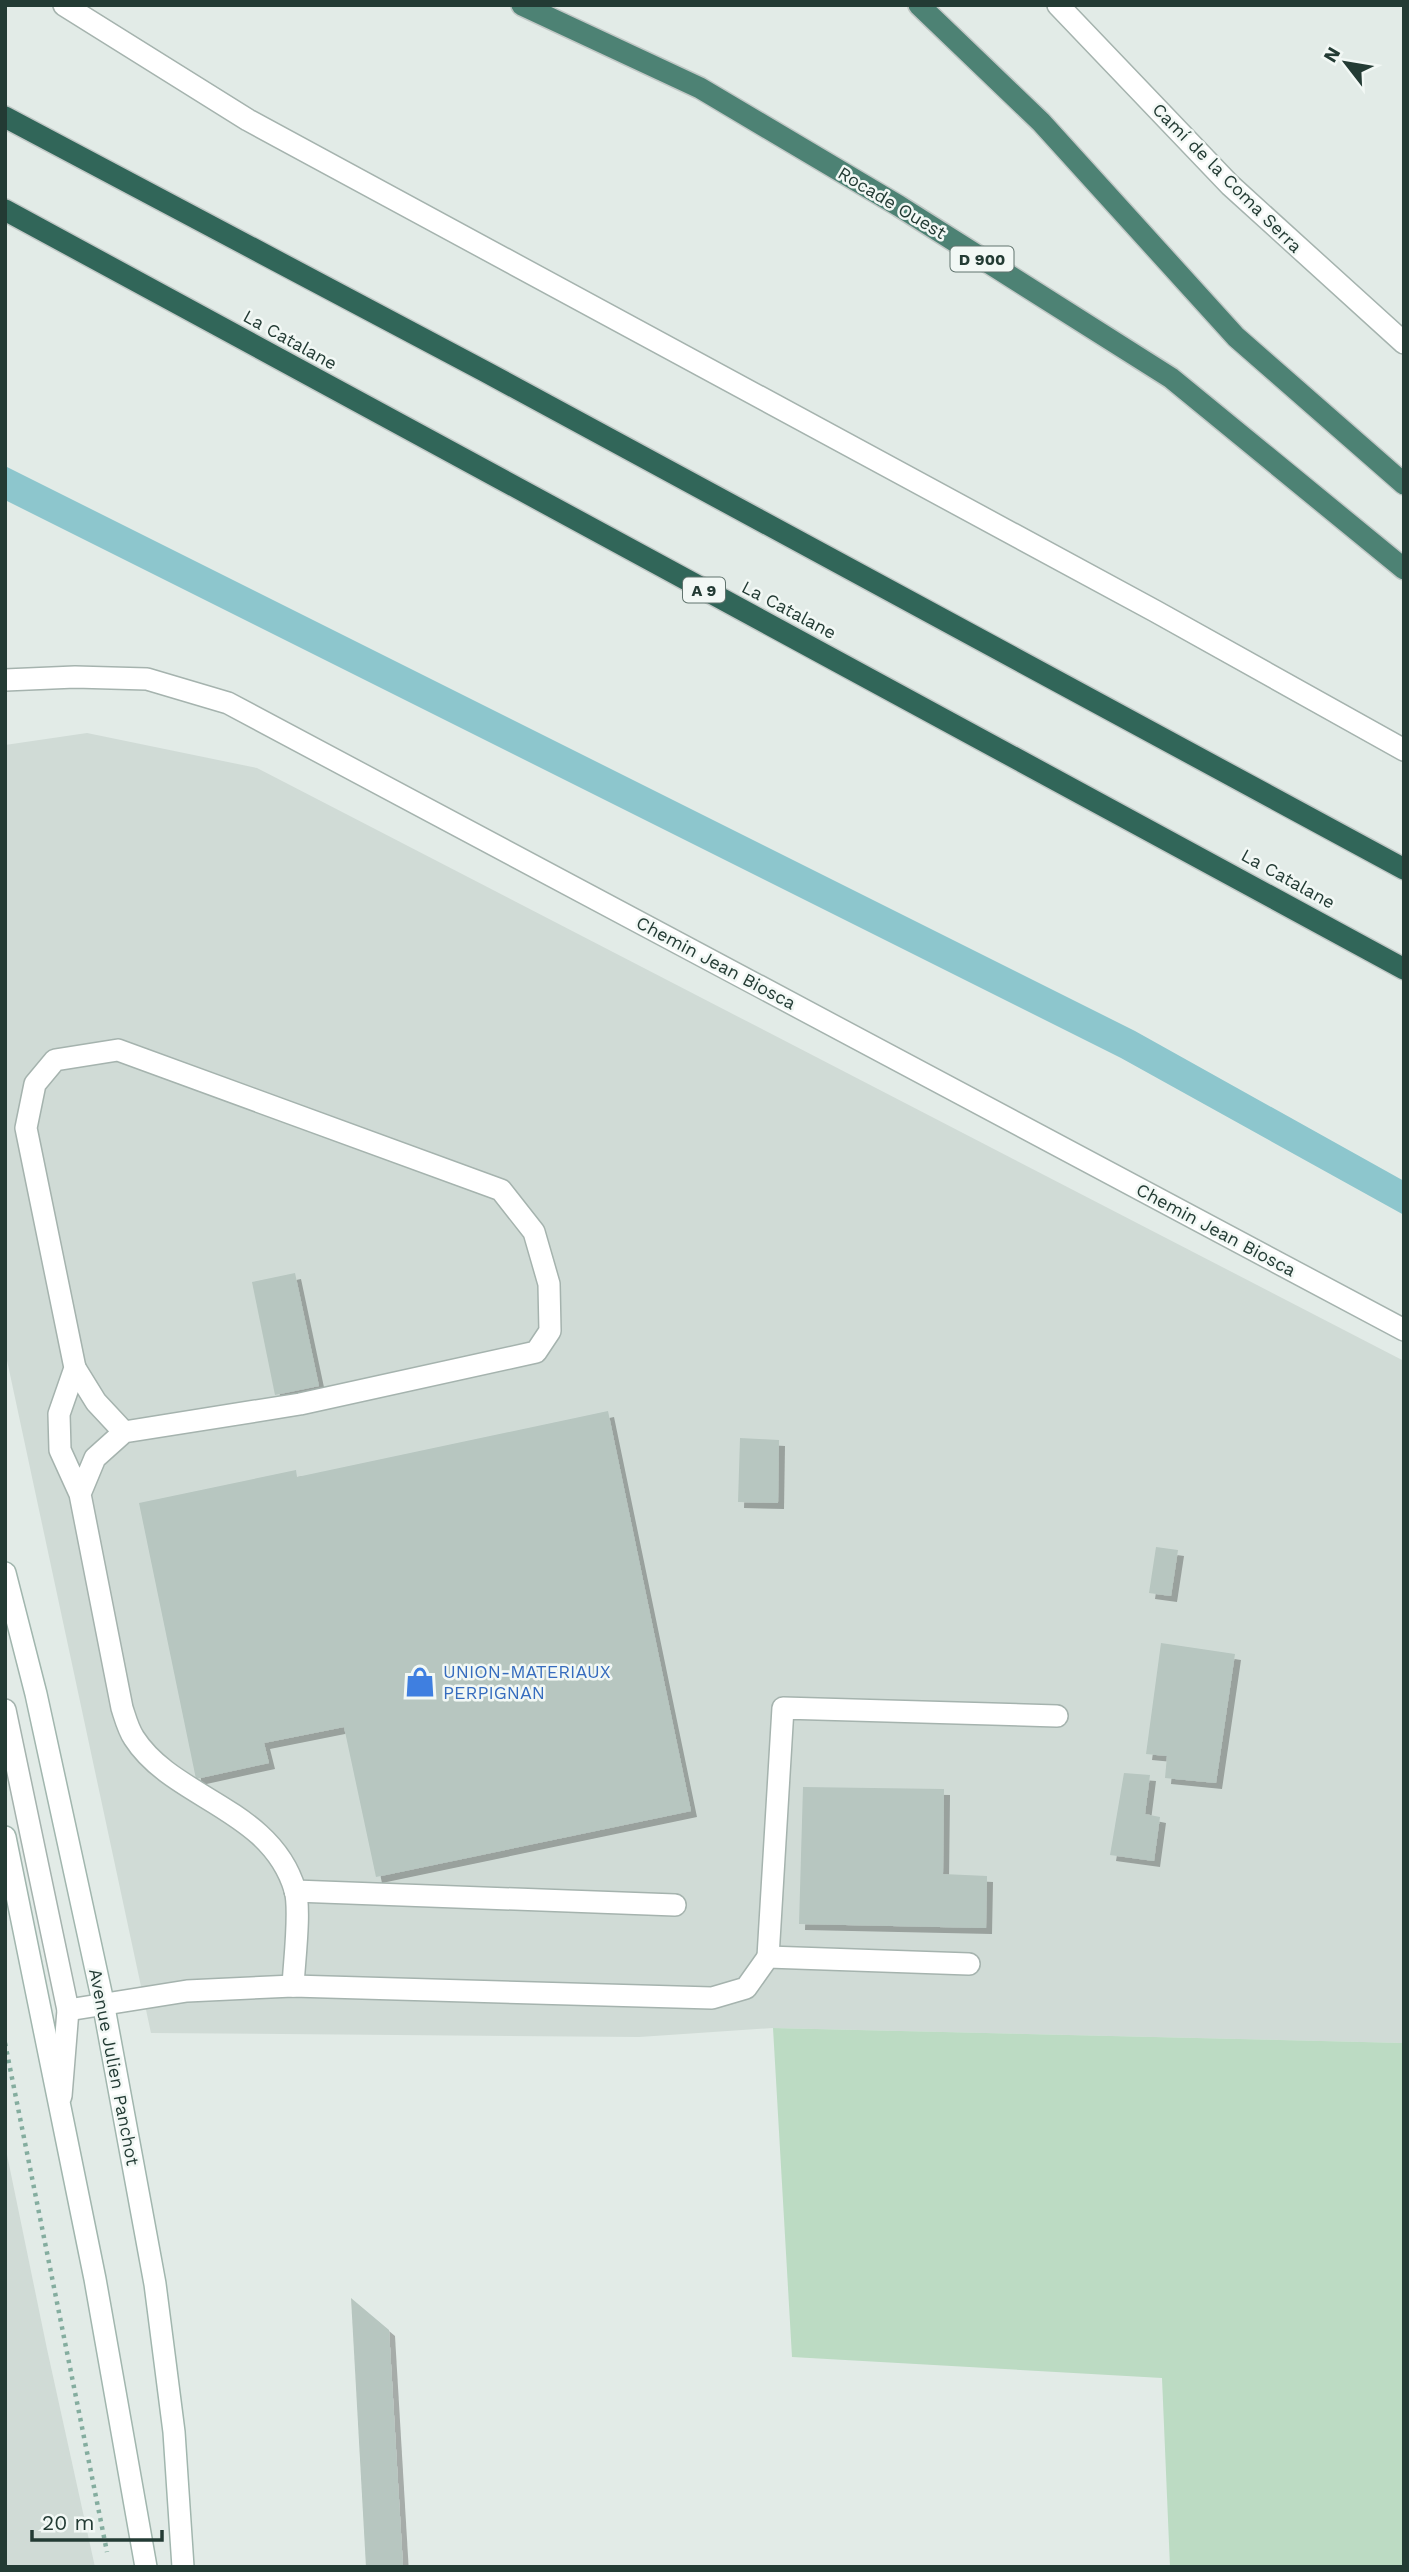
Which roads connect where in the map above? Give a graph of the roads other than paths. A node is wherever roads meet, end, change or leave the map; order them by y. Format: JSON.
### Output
{"nodes":[{"id":1,"x":64,"y":5,"type":"edge"},
{"id":2,"x":522,"y":5,"type":"edge"},
{"id":3,"x":919,"y":5,"type":"edge"},
{"id":4,"x":1058,"y":5,"type":"edge"},
{"id":5,"x":5,"y":117,"type":"edge"},
{"id":6,"x":5,"y":210,"type":"edge"},
{"id":7,"x":1404,"y":343,"type":"edge"},
{"id":8,"x":1404,"y":484,"type":"edge"},
{"id":9,"x":1404,"y":569,"type":"edge"},
{"id":10,"x":5,"y":680,"type":"edge"},
{"id":11,"x":1404,"y":750,"type":"edge"},
{"id":12,"x":1404,"y":869,"type":"edge"},
{"id":13,"x":1404,"y":969,"type":"edge"},
{"id":14,"x":1404,"y":1330,"type":"edge"},
{"id":15,"x":75,"y":1368,"type":"junction"},
{"id":16,"x":124,"y":1432,"type":"junction"},
{"id":17,"x":80,"y":1494,"type":"junction"},
{"id":18,"x":5,"y":1573,"type":"edge"},
{"id":19,"x":5,"y":1710,"type":"edge"},
{"id":20,"x":1057,"y":1716,"type":"dead end"},
{"id":21,"x":5,"y":1837,"type":"edge"},
{"id":22,"x":295,"y":1891,"type":"junction"},
{"id":23,"x":675,"y":1905,"type":"dead end"},
{"id":24,"x":768,"y":1957,"type":"junction"},
{"id":25,"x":969,"y":1964,"type":"dead end"},
{"id":26,"x":293,"y":1986,"type":"junction"},
{"id":27,"x":103,"y":2002,"type":"junction"},
{"id":28,"x":68,"y":2010,"type":"junction"},
{"id":29,"x":60,"y":2103,"type":"junction"},
{"id":30,"x":146,"y":2567,"type":"edge"},
{"id":31,"x":183,"y":2567,"type":"edge"}],
"edges":[{"from":1,"to":11,"type":"street"},
{"from":2,"to":9,"type":"highway","name":"Rocade Ouest","number":"D 900"},
{"from":3,"to":8,"type":"highway"},
{"from":4,"to":7,"type":"street","name":"Camí de la Coma Serra"},
{"from":5,"to":12,"type":"highway"},
{"from":6,"to":13,"type":"highway","name":"La Catalane","number":"A 9"},
{"from":10,"to":14,"type":"street","name":"Chemin Jean Biosca"},
{"from":15,"to":16,"type":"street"},
{"from":15,"to":16,"type":"street"},
{"from":15,"to":17,"type":"street"},
{"from":16,"to":17,"type":"street"},
{"from":17,"to":22,"type":"street"},
{"from":18,"to":27,"type":"street","name":"Avenue Julien Panchot"},
{"from":19,"to":28,"type":"street"},
{"from":20,"to":24,"type":"street"},
{"from":21,"to":29,"type":"street"},
{"from":22,"to":23,"type":"street"},
{"from":22,"to":26,"type":"street"},
{"from":24,"to":25,"type":"street"},
{"from":24,"to":26,"type":"street"},
{"from":26,"to":27,"type":"street"},
{"from":27,"to":28,"type":"street"},
{"from":27,"to":31,"type":"street","name":"Avenue Julien Panchot"},
{"from":28,"to":29,"type":"street"},
{"from":29,"to":30,"type":"street"}]}
